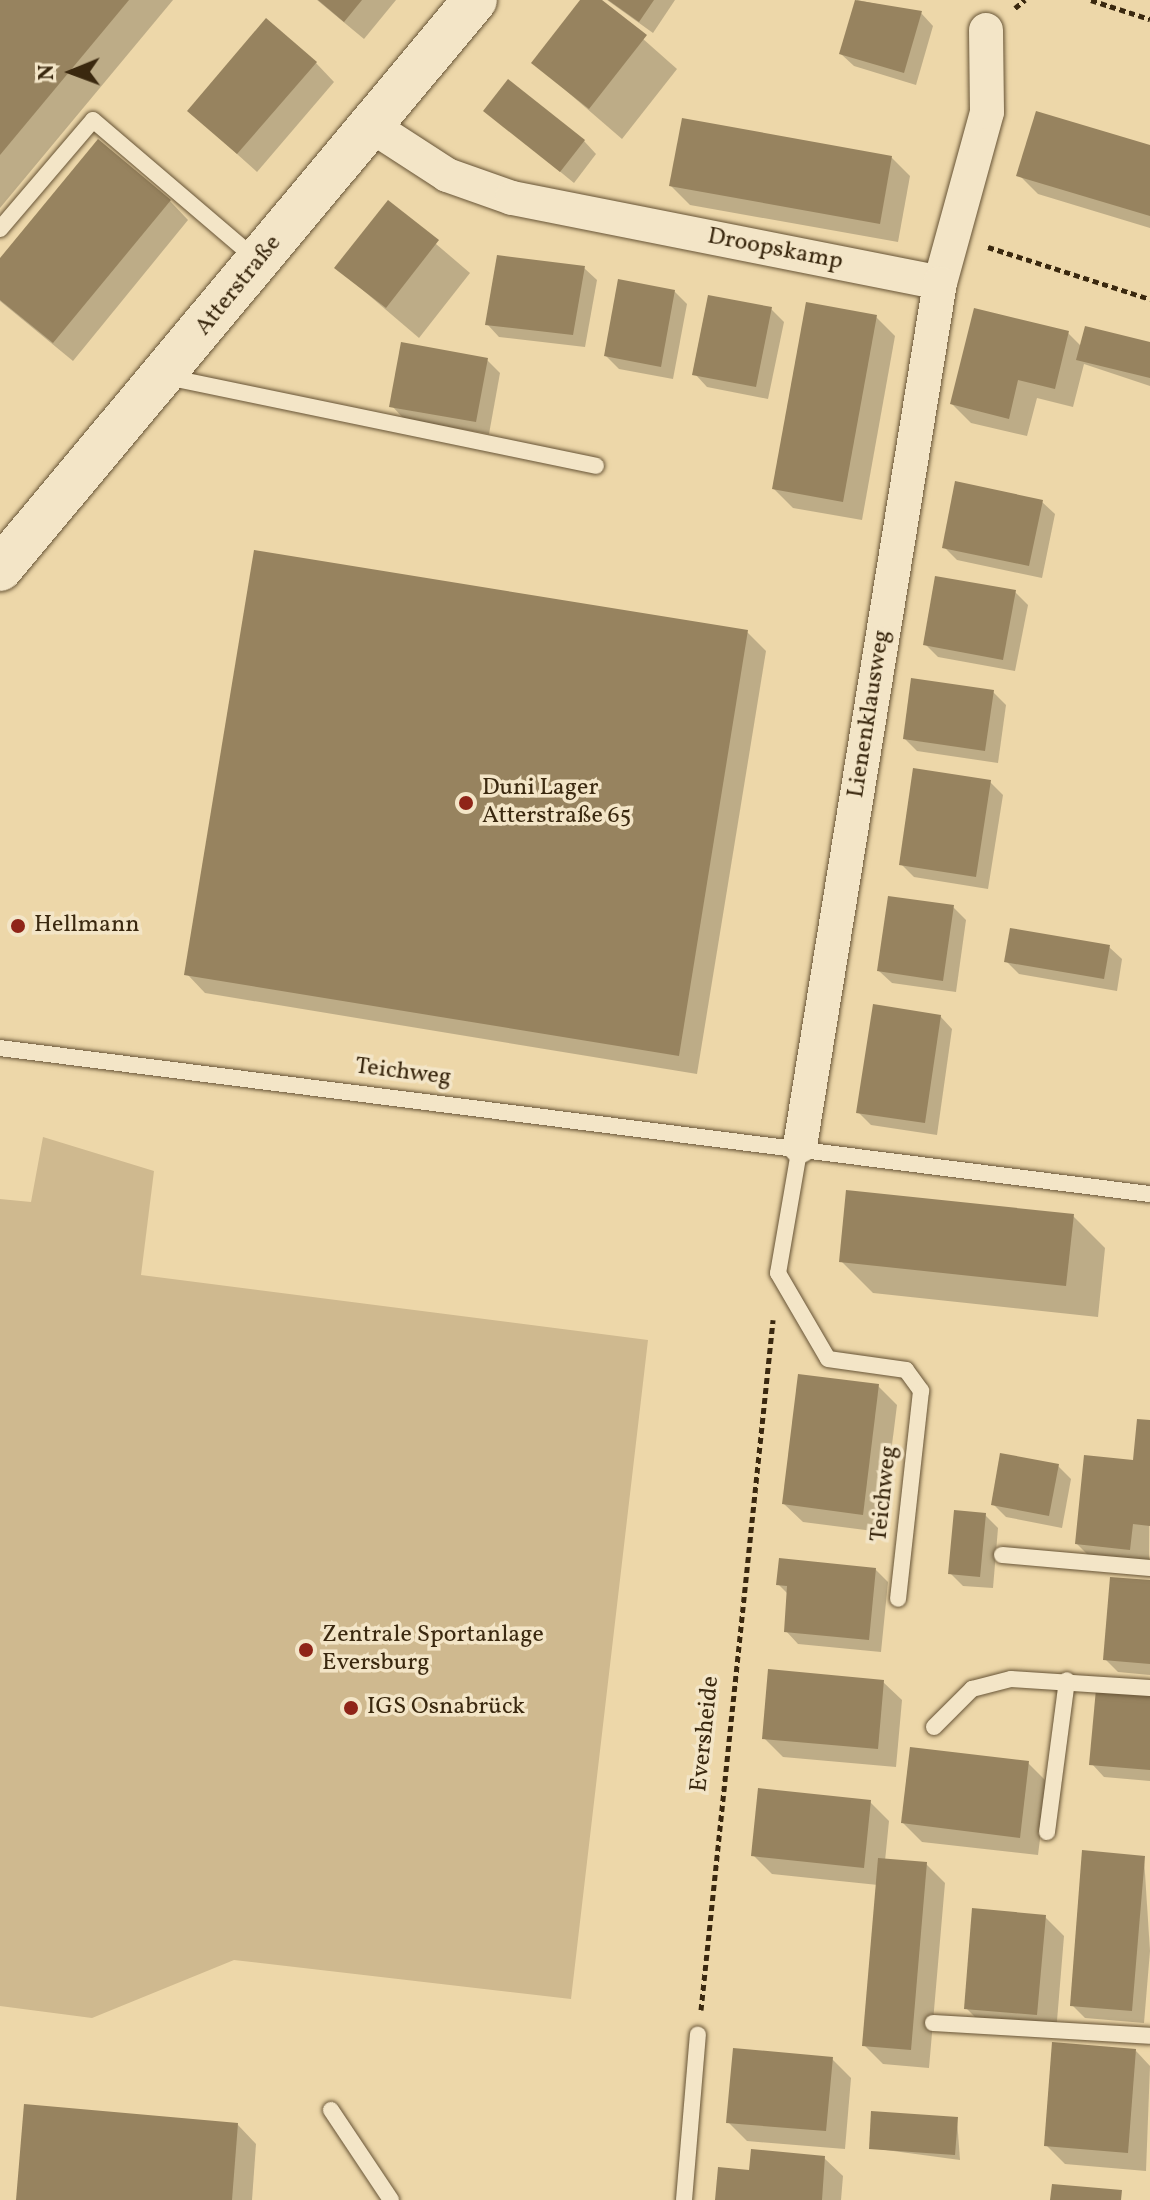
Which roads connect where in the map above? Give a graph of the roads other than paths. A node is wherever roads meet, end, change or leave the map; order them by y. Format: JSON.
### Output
{"nodes":[{"id":1,"x":475,"y":0,"type":"edge"},
{"id":2,"x":986,"y":30,"type":"dead end"},
{"id":3,"x":370,"y":125,"type":"junction"},
{"id":4,"x":0,"y":229,"type":"edge"},
{"id":5,"x":259,"y":261,"type":"junction"},
{"id":6,"x":940,"y":283,"type":"junction"},
{"id":7,"x":165,"y":377,"type":"junction"},
{"id":8,"x":596,"y":466,"type":"dead end"},
{"id":9,"x":0,"y":569,"type":"edge"},
{"id":10,"x":0,"y":1048,"type":"edge"},
{"id":11,"x":800,"y":1146,"type":"junction"},
{"id":12,"x":1150,"y":1194,"type":"edge"},
{"id":13,"x":1002,"y":1555,"type":"dead end"},
{"id":14,"x":1150,"y":1568,"type":"edge"},
{"id":15,"x":898,"y":1599,"type":"dead end"},
{"id":16,"x":1067,"y":1680,"type":"junction"},
{"id":17,"x":1150,"y":1688,"type":"edge"},
{"id":18,"x":934,"y":1727,"type":"dead end"},
{"id":19,"x":1047,"y":1832,"type":"dead end"},
{"id":20,"x":933,"y":2023,"type":"dead end"},
{"id":21,"x":698,"y":2035,"type":"road end"},
{"id":22,"x":1150,"y":2036,"type":"edge"},
{"id":23,"x":331,"y":2110,"type":"dead end"},
{"id":24,"x":391,"y":2200,"type":"edge"},
{"id":25,"x":684,"y":2200,"type":"edge"}],
"edges":[{"from":1,"to":3,"type":"street","name":"Atterstraße"},
{"from":2,"to":6,"type":"street"},
{"from":3,"to":5,"type":"street","name":"Atterstraße"},
{"from":3,"to":6,"type":"street","name":"Droopskamp"},
{"from":4,"to":5,"type":"lane"},
{"from":5,"to":7,"type":"street","name":"Atterstraße"},
{"from":6,"to":11,"type":"street","name":"Lienenklausweg"},
{"from":7,"to":8,"type":"lane"},
{"from":7,"to":9,"type":"street","name":"Atterstraße"},
{"from":10,"to":11,"type":"lane","name":"Teichweg"},
{"from":11,"to":12,"type":"lane","name":"Teichweg"},
{"from":11,"to":15,"type":"lane","name":"Teichweg"},
{"from":13,"to":14,"type":"lane"},
{"from":16,"to":17,"type":"lane"},
{"from":16,"to":18,"type":"lane"},
{"from":16,"to":19,"type":"lane"},
{"from":20,"to":22,"type":"lane"},
{"from":21,"to":25,"type":"lane"},
{"from":23,"to":24,"type":"lane"}]}
